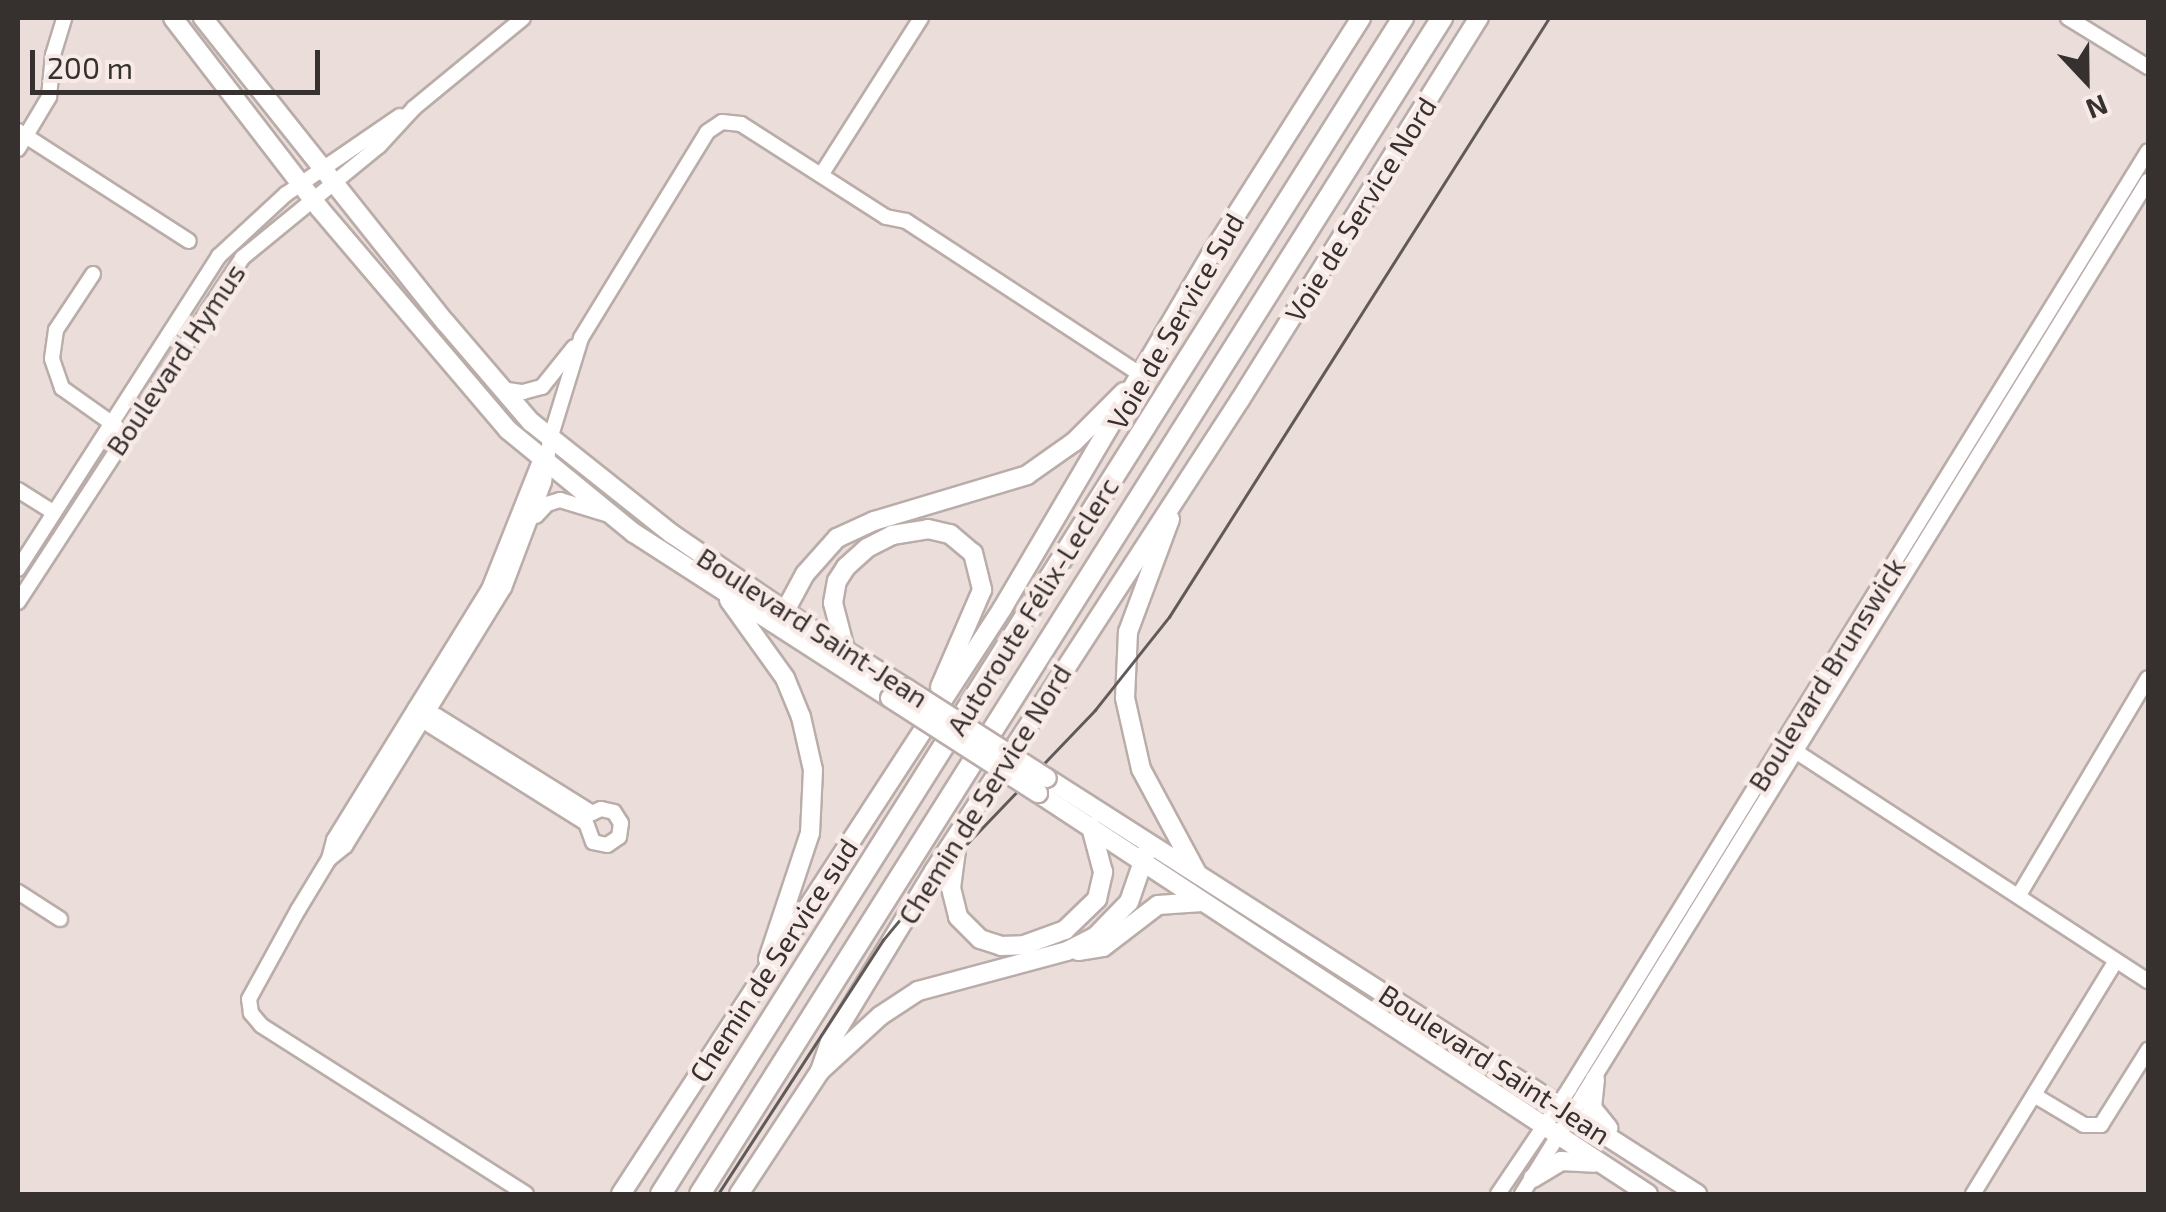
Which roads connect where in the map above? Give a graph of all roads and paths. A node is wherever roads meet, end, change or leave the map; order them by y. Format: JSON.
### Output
{"nodes":[{"id":1,"x":173,"y":18,"type":"edge"},
{"id":2,"x":203,"y":18,"type":"edge"},
{"id":3,"x":522,"y":18,"type":"edge"},
{"id":4,"x":921,"y":18,"type":"edge"},
{"id":5,"x":1360,"y":18,"type":"edge"},
{"id":6,"x":1404,"y":18,"type":"edge"},
{"id":7,"x":1442,"y":18,"type":"edge"},
{"id":8,"x":1480,"y":18,"type":"edge"},
{"id":9,"x":2068,"y":18,"type":"edge"},
{"id":10,"x":59,"y":19,"type":"edge"},
{"id":11,"x":2148,"y":67,"type":"edge"},
{"id":12,"x":20,"y":139,"type":"edge"},
{"id":13,"x":2148,"y":151,"type":"edge"},
{"id":14,"x":821,"y":175,"type":"junction"},
{"id":15,"x":328,"y":176,"type":"junction"},
{"id":16,"x":2148,"y":181,"type":"edge"},
{"id":17,"x":308,"y":191,"type":"junction"},
{"id":18,"x":190,"y":241,"type":"dead end"},
{"id":19,"x":92,"y":274,"type":"dead end"},
{"id":20,"x":581,"y":338,"type":"junction"},
{"id":21,"x":1140,"y":374,"type":"junction"},
{"id":22,"x":500,"y":389,"type":"junction"},
{"id":23,"x":1240,"y":400,"type":"joint"},
{"id":24,"x":110,"y":423,"type":"junction"},
{"id":25,"x":126,"y":433,"type":"junction"},
{"id":26,"x":550,"y":439,"type":"junction"},
{"id":27,"x":544,"y":462,"type":"junction"},
{"id":28,"x":18,"y":490,"type":"edge"},
{"id":29,"x":1179,"y":495,"type":"junction"},
{"id":30,"x":54,"y":512,"type":"junction"},
{"id":31,"x":609,"y":514,"type":"junction"},
{"id":32,"x":532,"y":520,"type":"junction"},
{"id":33,"x":18,"y":569,"type":"edge"},
{"id":34,"x":723,"y":591,"type":"junction"},
{"id":35,"x":18,"y":602,"type":"edge"},
{"id":36,"x":785,"y":611,"type":"junction"},
{"id":37,"x":785,"y":631,"type":"junction"},
{"id":38,"x":846,"y":649,"type":"junction"},
{"id":39,"x":2148,"y":682,"type":"edge"},
{"id":40,"x":895,"y":691,"type":"junction"},
{"id":41,"x":423,"y":714,"type":"junction"},
{"id":42,"x":925,"y":724,"type":"junction"},
{"id":43,"x":1789,"y":748,"type":"junction"},
{"id":44,"x":1043,"y":786,"type":"junction"},
{"id":45,"x":589,"y":818,"type":"dead end"},
{"id":46,"x":1091,"y":827,"type":"junction"},
{"id":47,"x":959,"y":832,"type":"junction"},
{"id":48,"x":1146,"y":852,"type":"junction"},
{"id":49,"x":1197,"y":874,"type":"junction"},
{"id":50,"x":18,"y":892,"type":"edge"},
{"id":51,"x":2019,"y":895,"type":"junction"},
{"id":52,"x":1202,"y":902,"type":"junction"},
{"id":53,"x":60,"y":919,"type":"dead end"},
{"id":54,"x":1068,"y":952,"type":"junction"},
{"id":55,"x":2116,"y":961,"type":"junction"},
{"id":56,"x":764,"y":970,"type":"junction"},
{"id":57,"x":2148,"y":981,"type":"edge"},
{"id":58,"x":2148,"y":1050,"type":"edge"},
{"id":59,"x":820,"y":1071,"type":"junction"},
{"id":60,"x":1595,"y":1080,"type":"junction"},
{"id":61,"x":2034,"y":1095,"type":"junction"},
{"id":62,"x":1565,"y":1110,"type":"junction"},
{"id":63,"x":1551,"y":1132,"type":"junction"},
{"id":64,"x":1642,"y":1159,"type":"junction"},
{"id":65,"x":1600,"y":1164,"type":"junction"},
{"id":66,"x":1533,"y":1178,"type":"junction"},
{"id":67,"x":526,"y":1194,"type":"edge"},
{"id":68,"x":622,"y":1194,"type":"edge"},
{"id":69,"x":660,"y":1194,"type":"edge"},
{"id":70,"x":700,"y":1194,"type":"edge"},
{"id":71,"x":739,"y":1194,"type":"edge"},
{"id":72,"x":1498,"y":1194,"type":"edge"},
{"id":73,"x":1522,"y":1194,"type":"edge"},
{"id":74,"x":1648,"y":1194,"type":"edge"},
{"id":75,"x":1697,"y":1194,"type":"edge"},
{"id":76,"x":1973,"y":1194,"type":"edge"}],
"edges":[{"from":1,"to":17,"type":"main road","name":"Boulevard Saint-Jean"},
{"from":2,"to":15,"type":"main road","name":"Boulevard Saint-Jean"},
{"from":3,"to":15,"type":"street","name":"Boulevard Hymus"},
{"from":4,"to":14,"type":"street"},
{"from":5,"to":21,"type":"main road","name":"Voie de Service Sud"},
{"from":6,"to":69,"type":"highway","name":"Autoroute Félix-Leclerc"},
{"from":7,"to":70,"type":"highway","name":"Autoroute Félix-Leclerc"},
{"from":8,"to":23,"type":"main road","name":"Voie de Service Nord"},
{"from":9,"to":11,"type":"street"},
{"from":10,"to":12,"type":"street"},
{"from":12,"to":18,"type":"street"},
{"from":13,"to":43,"type":"street","name":"Boulevard Brunswick"},
{"from":14,"to":20,"type":"street"},
{"from":14,"to":21,"type":"street"},
{"from":15,"to":17,"type":"street","name":"Boulevard Hymus"},
{"from":15,"to":22,"type":"main road","name":"Boulevard Saint-Jean"},
{"from":16,"to":43,"type":"street","name":"Boulevard Brunswick"},
{"from":17,"to":24,"type":"street","name":"Boulevard Hymus"},
{"from":17,"to":25,"type":"street","name":"Boulevard Hymus"},
{"from":17,"to":27,"type":"main road","name":"Boulevard Saint-Jean"},
{"from":19,"to":24,"type":"street"},
{"from":20,"to":22,"type":"street"},
{"from":20,"to":26,"type":"street"},
{"from":21,"to":36,"type":"main road"},
{"from":21,"to":42,"type":"main road","name":"Voie de Service Sud"},
{"from":22,"to":26,"type":"main road","name":"Boulevard Saint-Jean"},
{"from":23,"to":29,"type":"main road","name":"Chemin de Service Nord"},
{"from":24,"to":25,"type":"street"},
{"from":24,"to":30,"type":"street","name":"Boulevard Hymus"},
{"from":25,"to":35,"type":"street","name":"Boulevard Hymus"},
{"from":26,"to":27,"type":"street"},
{"from":26,"to":36,"type":"main road","name":"Boulevard Saint-Jean"},
{"from":27,"to":31,"type":"main road","name":"Boulevard Saint-Jean"},
{"from":27,"to":32,"type":"street"},
{"from":27,"to":41,"type":"street"},
{"from":28,"to":30,"type":"street"},
{"from":29,"to":47,"type":"main road","name":"Chemin de Service Nord"},
{"from":29,"to":49,"type":"main road"},
{"from":30,"to":33,"type":"street","name":"Boulevard Hymus"},
{"from":31,"to":32,"type":"street"},
{"from":31,"to":34,"type":"main road","name":"Boulevard Saint-Jean"},
{"from":32,"to":41,"type":"street"},
{"from":34,"to":37,"type":"main road","name":"Boulevard Saint-Jean"},
{"from":34,"to":56,"type":"main road"},
{"from":36,"to":37,"type":"main road"},
{"from":36,"to":38,"type":"main road","name":"Boulevard Saint-Jean"},
{"from":37,"to":40,"type":"main road","name":"Boulevard Saint-Jean"},
{"from":38,"to":40,"type":"main road","name":"Boulevard Saint-Jean"},
{"from":38,"to":42,"type":"main road"},
{"from":39,"to":51,"type":"street"},
{"from":40,"to":44,"type":"main road","name":"Boulevard Saint-Jean","bridge":true},
{"from":41,"to":45,"type":"street"},
{"from":41,"to":67,"type":"street"},
{"from":42,"to":56,"type":"main road","name":"Chemin de Service sud"},
{"from":43,"to":51,"type":"street"},
{"from":43,"to":60,"type":"street","name":"Boulevard Brunswick"},
{"from":43,"to":62,"type":"street","name":"Boulevard Brunswick"},
{"from":44,"to":46,"type":"main road","name":"Boulevard Saint-Jean"},
{"from":44,"to":48,"type":"main road","name":"Boulevard Saint-Jean"},
{"from":46,"to":47,"type":"main road"},
{"from":46,"to":48,"type":"main road","name":"Boulevard Saint-Jean"},
{"from":47,"to":59,"type":"main road","name":"Chemin de Service Nord"},
{"from":48,"to":49,"type":"main road","name":"Boulevard Saint-Jean"},
{"from":48,"to":52,"type":"main road","name":"Boulevard Saint-Jean"},
{"from":48,"to":54,"type":"main road"},
{"from":49,"to":62,"type":"main road","name":"Boulevard Saint-Jean"},
{"from":50,"to":53,"type":"street"},
{"from":51,"to":55,"type":"street"},
{"from":52,"to":54,"type":"main road"},
{"from":52,"to":63,"type":"main road","name":"Boulevard Saint-Jean"},
{"from":54,"to":59,"type":"main road"},
{"from":55,"to":57,"type":"street"},
{"from":55,"to":61,"type":"street"},
{"from":56,"to":68,"type":"main road","name":"Chemin de Service sud"},
{"from":58,"to":61,"type":"street"},
{"from":59,"to":71,"type":"main road","name":"Chemin de Service Nord"},
{"from":60,"to":62,"type":"street","name":"Boulevard Brunswick"},
{"from":60,"to":64,"type":"main road"},
{"from":61,"to":76,"type":"street"},
{"from":62,"to":63,"type":"street","name":"Boulevard Brunswick"},
{"from":62,"to":64,"type":"main road","name":"Boulevard Saint-Jean"},
{"from":63,"to":65,"type":"main road","name":"Boulevard Saint-Jean"},
{"from":63,"to":66,"type":"street","name":"Boulevard Brunswick"},
{"from":63,"to":72,"type":"street","name":"Boulevard Brunswick"},
{"from":64,"to":75,"type":"main road","name":"Boulevard Saint-Jean"},
{"from":65,"to":66,"type":"main road"},
{"from":65,"to":74,"type":"main road","name":"Boulevard Saint-Jean"},
{"from":66,"to":73,"type":"street","name":"Boulevard Brunswick"}]}
